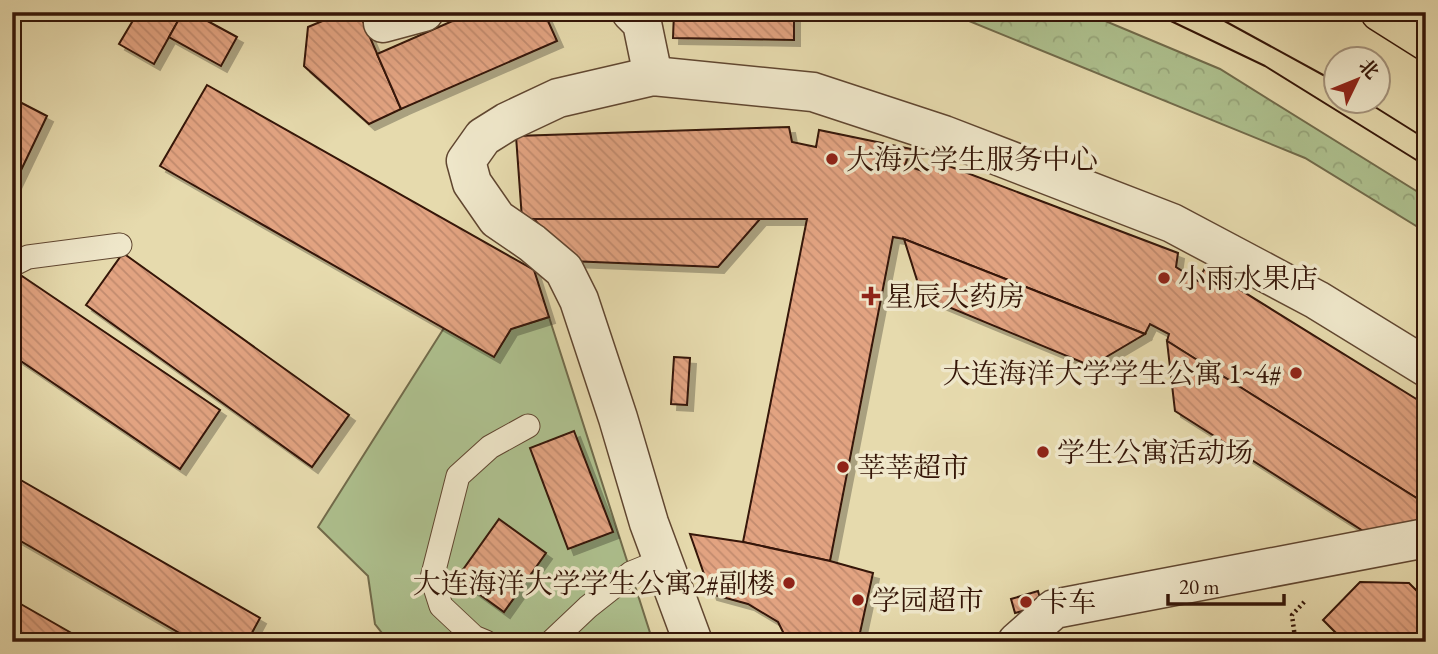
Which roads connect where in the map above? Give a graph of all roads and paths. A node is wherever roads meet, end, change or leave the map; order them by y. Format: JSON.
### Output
{"nodes":[{"id":1,"x":424,"y":12,"type":"edge"},
{"id":2,"x":631,"y":12,"type":"edge"},
{"id":3,"x":1380,"y":12,"type":"edge"},
{"id":4,"x":383,"y":23,"type":"dead end"},
{"id":5,"x":1426,"y":41,"type":"edge"},
{"id":6,"x":653,"y":76,"type":"junction"},
{"id":7,"x":120,"y":245,"type":"dead end"},
{"id":8,"x":12,"y":265,"type":"edge"},
{"id":9,"x":1426,"y":367,"type":"edge"},
{"id":10,"x":528,"y":426,"type":"dead end"},
{"id":11,"x":1426,"y":538,"type":"edge"},
{"id":12,"x":663,"y":560,"type":"junction"},
{"id":13,"x":486,"y":642,"type":"edge"},
{"id":14,"x":551,"y":642,"type":"edge"},
{"id":15,"x":693,"y":642,"type":"edge"},
{"id":16,"x":1017,"y":642,"type":"edge"}],
"edges":[{"from":1,"to":4,"type":"street"},
{"from":2,"to":6,"type":"street"},
{"from":3,"to":5,"type":"highway"},
{"from":6,"to":9,"type":"street"},
{"from":6,"to":12,"type":"street"},
{"from":7,"to":8,"type":"lane"},
{"from":10,"to":13,"type":"lane"},
{"from":11,"to":16,"type":"street"},
{"from":12,"to":14,"type":"lane"},
{"from":12,"to":15,"type":"street"}]}
